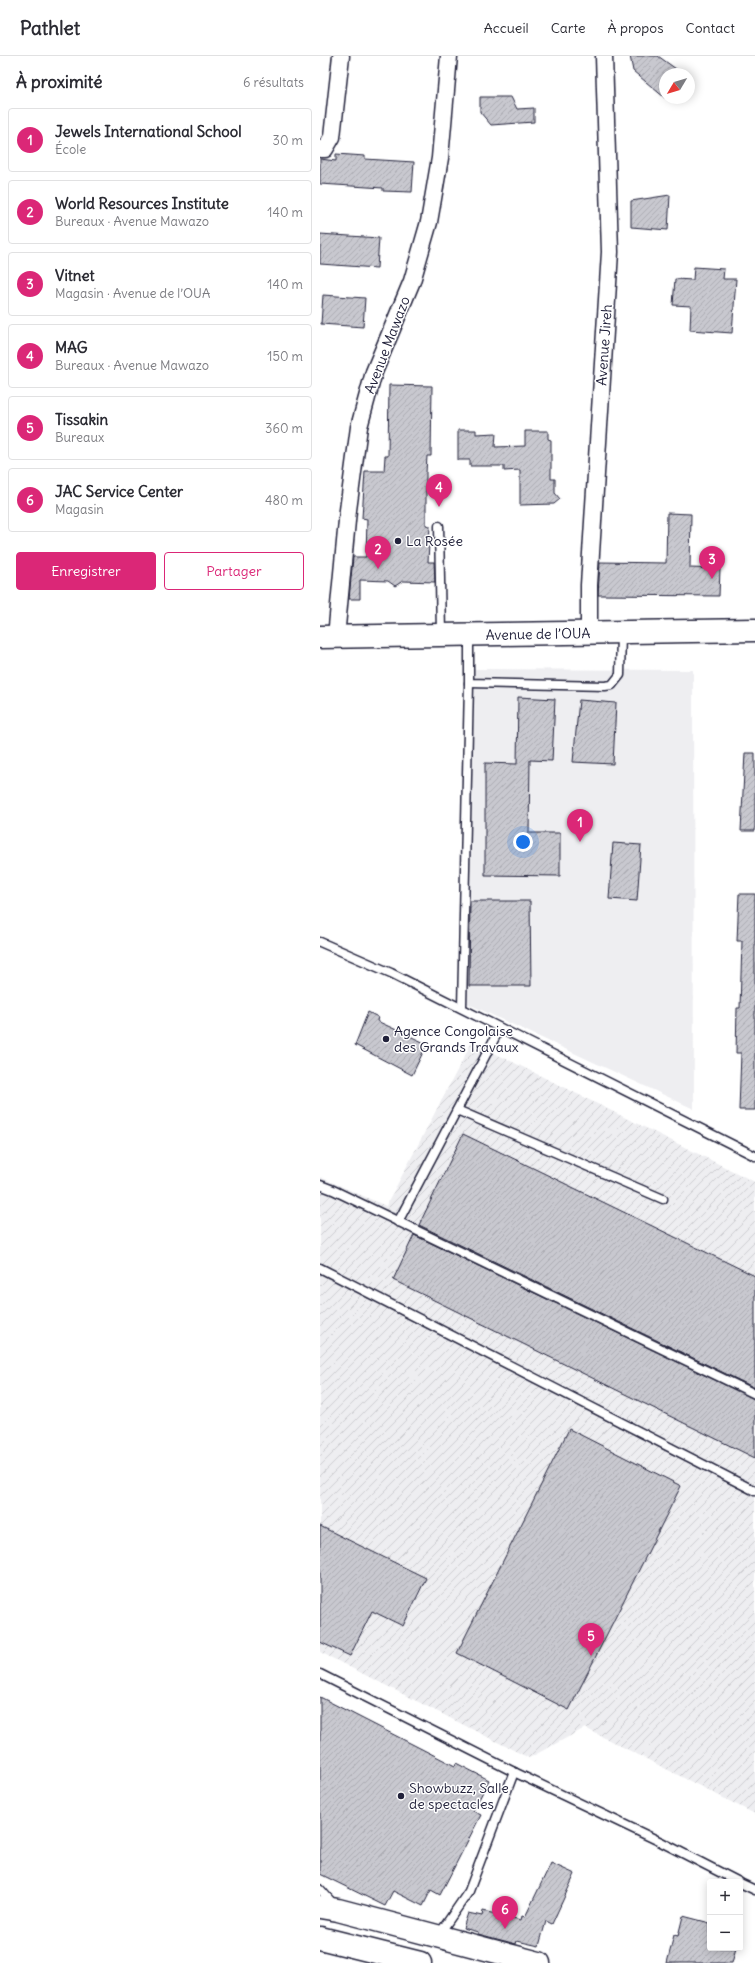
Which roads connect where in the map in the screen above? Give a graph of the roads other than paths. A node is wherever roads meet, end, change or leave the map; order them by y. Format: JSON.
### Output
{"nodes":[{"id":1,"x":341,"y":56,"type":"edge"},
{"id":2,"x":449,"y":56,"type":"edge"},
{"id":3,"x":604,"y":56,"type":"edge"},
{"id":4,"x":320,"y":149,"type":"edge"},
{"id":5,"x":439,"y":526,"type":"dead end"},
{"id":6,"x":755,"y":628,"type":"edge"},
{"id":7,"x":589,"y":633,"type":"junction"},
{"id":8,"x":621,"y":633,"type":"junction"},
{"id":9,"x":441,"y":636,"type":"junction"},
{"id":10,"x":469,"y":636,"type":"junction"},
{"id":11,"x":328,"y":637,"type":"edge"},
{"id":12,"x":469,"y":683,"type":"junction"},
{"id":13,"x":320,"y":942,"type":"edge"},
{"id":14,"x":462,"y":1008,"type":"junction"},
{"id":15,"x":500,"y":1028,"type":"junction"},
{"id":16,"x":457,"y":1110,"type":"junction"},
{"id":17,"x":755,"y":1156,"type":"edge"},
{"id":18,"x":320,"y":1185,"type":"edge"},
{"id":19,"x":664,"y":1199,"type":"dead end"},
{"id":20,"x":398,"y":1222,"type":"junction"},
{"id":21,"x":320,"y":1268,"type":"edge"},
{"id":22,"x":755,"y":1394,"type":"edge"},
{"id":23,"x":755,"y":1492,"type":"edge"},
{"id":24,"x":320,"y":1674,"type":"edge"},
{"id":25,"x":514,"y":1772,"type":"junction"},
{"id":26,"x":733,"y":1879,"type":"edge"},
{"id":27,"x":743,"y":1884,"type":"edge"},
{"id":28,"x":320,"y":1889,"type":"edge"},
{"id":29,"x":755,"y":1890,"type":"edge"},
{"id":30,"x":329,"y":1909,"type":"edge"},
{"id":31,"x":437,"y":1937,"type":"junction"},
{"id":32,"x":320,"y":1938,"type":"edge"},
{"id":33,"x":420,"y":1963,"type":"edge"},
{"id":34,"x":539,"y":1963,"type":"edge"}],
"edges":[{"from":1,"to":4,"type":"street"},
{"from":2,"to":11,"type":"street","name":"Avenue Mawazo"},
{"from":3,"to":7,"type":"street","name":"Avenue Jireh"},
{"from":5,"to":9,"type":"lane"},
{"from":6,"to":8,"type":"main road","name":"Avenue de l’OUA"},
{"from":7,"to":8,"type":"main road","name":"Avenue de l’OUA"},
{"from":7,"to":10,"type":"main road","name":"Avenue de l’OUA"},
{"from":8,"to":12,"type":"lane"},
{"from":9,"to":10,"type":"main road","name":"Avenue de l’OUA"},
{"from":9,"to":11,"type":"main road","name":"Avenue de l’OUA"},
{"from":10,"to":12,"type":"lane"},
{"from":12,"to":14,"type":"lane"},
{"from":13,"to":14,"type":"lane"},
{"from":14,"to":15,"type":"lane"},
{"from":15,"to":16,"type":"lane"},
{"from":15,"to":17,"type":"lane"},
{"from":16,"to":19,"type":"lane"},
{"from":16,"to":20,"type":"lane"},
{"from":18,"to":20,"type":"lane"},
{"from":20,"to":22,"type":"lane"},
{"from":21,"to":23,"type":"lane"},
{"from":24,"to":25,"type":"lane"},
{"from":25,"to":26,"type":"lane"},
{"from":25,"to":31,"type":"lane"},
{"from":27,"to":29,"type":"lane"},
{"from":28,"to":30,"type":"lane"},
{"from":30,"to":31,"type":"main road"},
{"from":31,"to":34,"type":"main road"},
{"from":32,"to":33,"type":"main road"}]}
